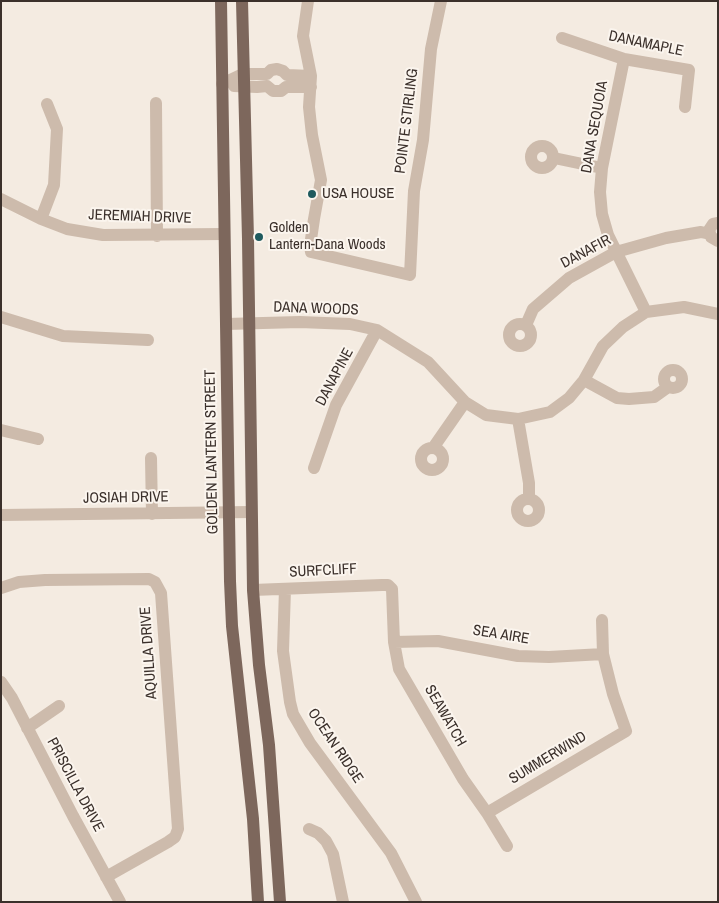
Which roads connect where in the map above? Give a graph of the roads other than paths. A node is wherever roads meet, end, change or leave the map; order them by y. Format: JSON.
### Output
{"nodes":[{"id":1,"x":221,"y":1,"type":"edge"},
{"id":2,"x":242,"y":1,"type":"edge"},
{"id":3,"x":308,"y":1,"type":"edge"},
{"id":4,"x":442,"y":1,"type":"edge"},
{"id":5,"x":562,"y":38,"type":"dead end"},
{"id":6,"x":624,"y":59,"type":"junction"},
{"id":7,"x":243,"y":80,"type":"junction"},
{"id":8,"x":311,"y":81,"type":"junction"},
{"id":9,"x":222,"y":84,"type":"junction"},
{"id":10,"x":156,"y":103,"type":"dead end"},
{"id":11,"x":47,"y":104,"type":"dead end"},
{"id":12,"x":685,"y":107,"type":"dead end"},
{"id":13,"x":554,"y":158,"type":"dead end"},
{"id":14,"x":602,"y":168,"type":"junction"},
{"id":15,"x":1,"y":199,"type":"edge"},
{"id":16,"x":41,"y":219,"type":"junction"},
{"id":17,"x":718,"y":222,"type":"edge"},
{"id":18,"x":224,"y":234,"type":"junction"},
{"id":19,"x":157,"y":236,"type":"junction"},
{"id":20,"x":714,"y":237,"type":"edge"},
{"id":21,"x":616,"y":252,"type":"junction"},
{"id":22,"x":646,"y":312,"type":"junction"},
{"id":23,"x":718,"y":314,"type":"edge"},
{"id":24,"x":1,"y":317,"type":"edge"},
{"id":25,"x":226,"y":324,"type":"junction"},
{"id":26,"x":249,"y":324,"type":"junction"},
{"id":27,"x":526,"y":325,"type":"dead end"},
{"id":28,"x":377,"y":330,"type":"junction"},
{"id":29,"x":148,"y":340,"type":"dead end"},
{"id":30,"x":584,"y":380,"type":"junction"},
{"id":31,"x":668,"y":387,"type":"dead end"},
{"id":32,"x":465,"y":402,"type":"junction"},
{"id":33,"x":518,"y":418,"type":"junction"},
{"id":34,"x":1,"y":430,"type":"edge"},
{"id":35,"x":38,"y":439,"type":"dead end"},
{"id":36,"x":433,"y":448,"type":"dead end"},
{"id":37,"x":151,"y":458,"type":"dead end"},
{"id":38,"x":314,"y":468,"type":"dead end"},
{"id":39,"x":529,"y":499,"type":"dead end"},
{"id":40,"x":251,"y":512,"type":"junction"},
{"id":41,"x":229,"y":513,"type":"junction"},
{"id":42,"x":152,"y":514,"type":"junction"},
{"id":43,"x":1,"y":515,"type":"edge"},
{"id":44,"x":1,"y":588,"type":"edge"},
{"id":45,"x":285,"y":589,"type":"junction"},
{"id":46,"x":392,"y":589,"type":"joint"},
{"id":47,"x":253,"y":590,"type":"junction"},
{"id":48,"x":602,"y":620,"type":"dead end"},
{"id":49,"x":394,"y":642,"type":"junction"},
{"id":50,"x":603,"y":654,"type":"junction"},
{"id":51,"x":1,"y":682,"type":"edge"},
{"id":52,"x":59,"y":706,"type":"dead end"},
{"id":53,"x":27,"y":728,"type":"junction"},
{"id":54,"x":487,"y":813,"type":"junction"},
{"id":55,"x":309,"y":829,"type":"dead end"},
{"id":56,"x":507,"y":846,"type":"dead end"},
{"id":57,"x":106,"y":877,"type":"junction"},
{"id":58,"x":120,"y":902,"type":"edge"},
{"id":59,"x":258,"y":902,"type":"edge"},
{"id":60,"x":280,"y":902,"type":"edge"},
{"id":61,"x":343,"y":902,"type":"edge"},
{"id":62,"x":416,"y":902,"type":"edge"}],
"edges":[{"from":1,"to":9,"type":"main road","name":"GOLDEN LANTERN STREET"},
{"from":2,"to":7,"type":"main road"},
{"from":3,"to":8,"type":"street"},
{"from":4,"to":8,"type":"street","name":"POINTE STIRLING"},
{"from":5,"to":6,"type":"street","name":"DANAMAPLE"},
{"from":6,"to":12,"type":"street","name":"DANAMAPLE"},
{"from":6,"to":14,"type":"street","name":"DANA SEQUOIA"},
{"from":7,"to":8,"type":"street"},
{"from":7,"to":8,"type":"street"},
{"from":7,"to":9,"type":"street"},
{"from":7,"to":26,"type":"main road"},
{"from":9,"to":18,"type":"main road","name":"GOLDEN LANTERN STREET"},
{"from":10,"to":19,"type":"street"},
{"from":11,"to":16,"type":"street"},
{"from":13,"to":14,"type":"street"},
{"from":14,"to":21,"type":"street","name":"DANA SEQUOIA"},
{"from":15,"to":16,"type":"street","name":"JEREMIAH DRIVE"},
{"from":16,"to":19,"type":"street","name":"JEREMIAH DRIVE"},
{"from":17,"to":20,"type":"street","name":"DANAFIR"},
{"from":18,"to":19,"type":"street","name":"JEREMIAH DRIVE"},
{"from":18,"to":25,"type":"main road","name":"GOLDEN LANTERN STREET"},
{"from":20,"to":21,"type":"street","name":"DANAFIR"},
{"from":21,"to":22,"type":"street","name":"DANA SEQUOIA"},
{"from":21,"to":27,"type":"street","name":"DANAFIR"},
{"from":22,"to":23,"type":"street","name":"DANA WOODS"},
{"from":22,"to":30,"type":"street","name":"DANA WOODS"},
{"from":24,"to":29,"type":"street"},
{"from":25,"to":26,"type":"street","name":"DANA WOODS"},
{"from":25,"to":41,"type":"main road","name":"GOLDEN LANTERN STREET"},
{"from":26,"to":28,"type":"street","name":"DANA WOODS"},
{"from":26,"to":40,"type":"main road"},
{"from":28,"to":32,"type":"street","name":"DANA WOODS"},
{"from":28,"to":38,"type":"street","name":"DANAPINE"},
{"from":30,"to":31,"type":"street"},
{"from":30,"to":33,"type":"street","name":"DANA WOODS"},
{"from":32,"to":33,"type":"street","name":"DANA WOODS"},
{"from":32,"to":36,"type":"street"},
{"from":33,"to":39,"type":"street"},
{"from":34,"to":35,"type":"street"},
{"from":37,"to":42,"type":"street"},
{"from":40,"to":41,"type":"street","name":"JOSIAH DRIVE"},
{"from":40,"to":47,"type":"main road"},
{"from":41,"to":42,"type":"street","name":"JOSIAH DRIVE"},
{"from":41,"to":59,"type":"main road","name":"GOLDEN LANTERN STREET"},
{"from":42,"to":43,"type":"street","name":"JOSIAH DRIVE"},
{"from":44,"to":57,"type":"street","name":"AQUILLA DRIVE"},
{"from":45,"to":46,"type":"street","name":"SURFCLIFF"},
{"from":45,"to":47,"type":"street","name":"SURFCLIFF"},
{"from":45,"to":62,"type":"street","name":"OCEAN RIDGE"},
{"from":46,"to":49,"type":"street","name":"SEAWATCH"},
{"from":47,"to":60,"type":"main road"},
{"from":48,"to":50,"type":"street"},
{"from":49,"to":50,"type":"street","name":"SEA AIRE"},
{"from":49,"to":54,"type":"street","name":"SEAWATCH"},
{"from":50,"to":54,"type":"street","name":"SUMMERWIND"},
{"from":51,"to":53,"type":"street","name":"PRISCILLA DRIVE"},
{"from":52,"to":53,"type":"street"},
{"from":53,"to":57,"type":"street","name":"PRISCILLA DRIVE"},
{"from":54,"to":56,"type":"street","name":"SEAWATCH"},
{"from":55,"to":61,"type":"street"},
{"from":57,"to":58,"type":"street","name":"PRISCILLA DRIVE"}]}
